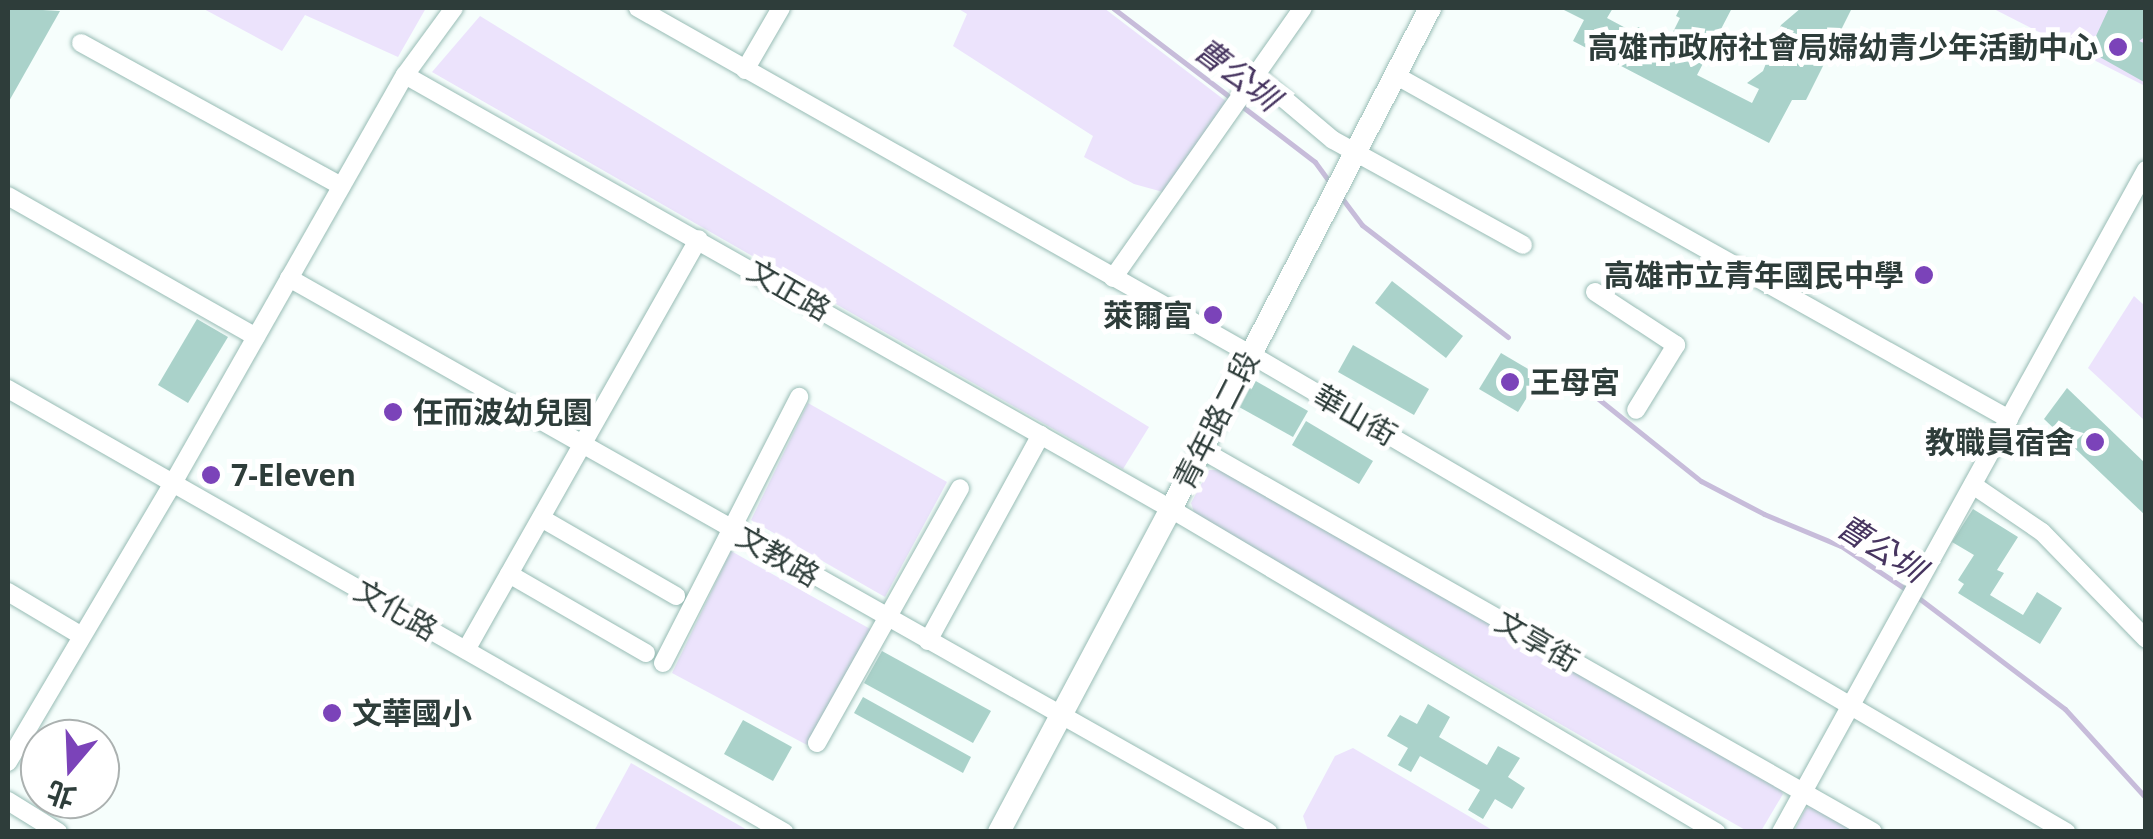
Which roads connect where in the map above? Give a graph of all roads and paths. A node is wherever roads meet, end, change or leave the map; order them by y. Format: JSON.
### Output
{"nodes":[{"id":1,"x":454,"y":8,"type":"edge"},
{"id":2,"x":638,"y":8,"type":"edge"},
{"id":3,"x":782,"y":8,"type":"edge"},
{"id":4,"x":1302,"y":8,"type":"edge"},
{"id":5,"x":1430,"y":8,"type":"edge"},
{"id":6,"x":81,"y":42,"type":"dead end"},
{"id":7,"x":746,"y":70,"type":"junction"},
{"id":8,"x":405,"y":75,"type":"junction"},
{"id":9,"x":1394,"y":75,"type":"junction"},
{"id":10,"x":1256,"y":76,"type":"junction"},
{"id":11,"x":1354,"y":152,"type":"junction"},
{"id":12,"x":2146,"y":170,"type":"edge"},
{"id":13,"x":340,"y":186,"type":"junction"},
{"id":14,"x":8,"y":196,"type":"edge"},
{"id":15,"x":699,"y":239,"type":"junction"},
{"id":16,"x":1522,"y":245,"type":"dead end"},
{"id":17,"x":289,"y":278,"type":"junction"},
{"id":18,"x":1113,"y":278,"type":"junction"},
{"id":19,"x":1594,"y":292,"type":"dead end"},
{"id":20,"x":256,"y":337,"type":"junction"},
{"id":21,"x":1250,"y":354,"type":"junction"},
{"id":22,"x":8,"y":389,"type":"edge"},
{"id":23,"x":800,"y":396,"type":"dead end"},
{"id":24,"x":1636,"y":410,"type":"dead end"},
{"id":25,"x":2009,"y":419,"type":"junction"},
{"id":26,"x":1041,"y":434,"type":"junction"},
{"id":27,"x":582,"y":444,"type":"junction"},
{"id":28,"x":1202,"y":450,"type":"junction"},
{"id":29,"x":173,"y":483,"type":"junction"},
{"id":30,"x":1973,"y":484,"type":"junction"},
{"id":31,"x":960,"y":488,"type":"dead end"},
{"id":32,"x":1172,"y":510,"type":"junction"},
{"id":33,"x":541,"y":518,"type":"junction"},
{"id":34,"x":732,"y":530,"type":"junction"},
{"id":35,"x":509,"y":574,"type":"junction"},
{"id":36,"x":8,"y":592,"type":"edge"},
{"id":37,"x":676,"y":596,"type":"dead end"},
{"id":38,"x":887,"y":618,"type":"junction"},
{"id":39,"x":80,"y":635,"type":"junction"},
{"id":40,"x":2146,"y":638,"type":"edge"},
{"id":41,"x":928,"y":641,"type":"junction"},
{"id":42,"x":466,"y":650,"type":"junction"},
{"id":43,"x":646,"y":653,"type":"dead end"},
{"id":44,"x":663,"y":663,"type":"dead end"},
{"id":45,"x":1852,"y":705,"type":"junction"},
{"id":46,"x":1062,"y":714,"type":"junction"},
{"id":47,"x":817,"y":743,"type":"dead end"},
{"id":48,"x":8,"y":762,"type":"edge"},
{"id":49,"x":1801,"y":792,"type":"junction"},
{"id":50,"x":8,"y":801,"type":"edge"},
{"id":51,"x":778,"y":830,"type":"edge"},
{"id":52,"x":1000,"y":831,"type":"edge"},
{"id":53,"x":58,"y":832,"type":"edge"},
{"id":54,"x":1268,"y":832,"type":"edge"},
{"id":55,"x":1716,"y":832,"type":"edge"},
{"id":56,"x":1781,"y":832,"type":"edge"},
{"id":57,"x":1873,"y":832,"type":"edge"},
{"id":58,"x":2066,"y":832,"type":"edge"}],
"edges":[{"from":1,"to":8,"type":"street"},
{"from":2,"to":7,"type":"street","name":"華山街"},
{"from":3,"to":7,"type":"street"},
{"from":4,"to":10,"type":"street"},
{"from":5,"to":9,"type":"street","name":"青年路二段"},
{"from":6,"to":13,"type":"street"},
{"from":7,"to":18,"type":"street","name":"華山街"},
{"from":8,"to":13,"type":"street"},
{"from":8,"to":15,"type":"street","name":"文正路"},
{"from":9,"to":11,"type":"street","name":"青年路二段"},
{"from":9,"to":25,"type":"street"},
{"from":10,"to":11,"type":"street"},
{"from":10,"to":18,"type":"street"},
{"from":11,"to":16,"type":"street"},
{"from":11,"to":21,"type":"street","name":"青年路二段"},
{"from":12,"to":25,"type":"street"},
{"from":13,"to":17,"type":"street"},
{"from":14,"to":20,"type":"street"},
{"from":15,"to":26,"type":"street","name":"文正路"},
{"from":15,"to":27,"type":"street"},
{"from":17,"to":20,"type":"street"},
{"from":17,"to":27,"type":"street","name":"文教路"},
{"from":18,"to":21,"type":"street","name":"華山街"},
{"from":19,"to":24,"type":"street"},
{"from":20,"to":29,"type":"street"},
{"from":21,"to":28,"type":"street","name":"青年路二段"},
{"from":21,"to":45,"type":"street","name":"華山街"},
{"from":22,"to":29,"type":"street","name":"文化路"},
{"from":23,"to":34,"type":"street"},
{"from":25,"to":30,"type":"street"},
{"from":26,"to":32,"type":"street","name":"文正路"},
{"from":26,"to":41,"type":"street"},
{"from":27,"to":33,"type":"street"},
{"from":27,"to":34,"type":"street","name":"文教路"},
{"from":28,"to":32,"type":"street","name":"青年路二段"},
{"from":28,"to":49,"type":"street","name":"文享街"},
{"from":29,"to":39,"type":"street"},
{"from":29,"to":42,"type":"street","name":"文化路"},
{"from":30,"to":40,"type":"street"},
{"from":30,"to":45,"type":"street"},
{"from":31,"to":38,"type":"street"},
{"from":32,"to":46,"type":"street","name":"青年路二段"},
{"from":32,"to":55,"type":"street"},
{"from":33,"to":35,"type":"street"},
{"from":33,"to":37,"type":"street"},
{"from":34,"to":38,"type":"street","name":"文教路"},
{"from":34,"to":44,"type":"street"},
{"from":35,"to":42,"type":"street"},
{"from":35,"to":43,"type":"street"},
{"from":36,"to":39,"type":"street"},
{"from":38,"to":41,"type":"street","name":"文教路"},
{"from":38,"to":47,"type":"street"},
{"from":39,"to":48,"type":"street"},
{"from":41,"to":46,"type":"street","name":"文教路"},
{"from":42,"to":51,"type":"street","name":"文化路"},
{"from":45,"to":49,"type":"street"},
{"from":45,"to":58,"type":"street","name":"華山街"},
{"from":46,"to":52,"type":"street","name":"青年路二段"},
{"from":46,"to":54,"type":"street","name":"文教路"},
{"from":49,"to":56,"type":"street"},
{"from":49,"to":57,"type":"street","name":"文享街"},
{"from":50,"to":53,"type":"street"}]}
